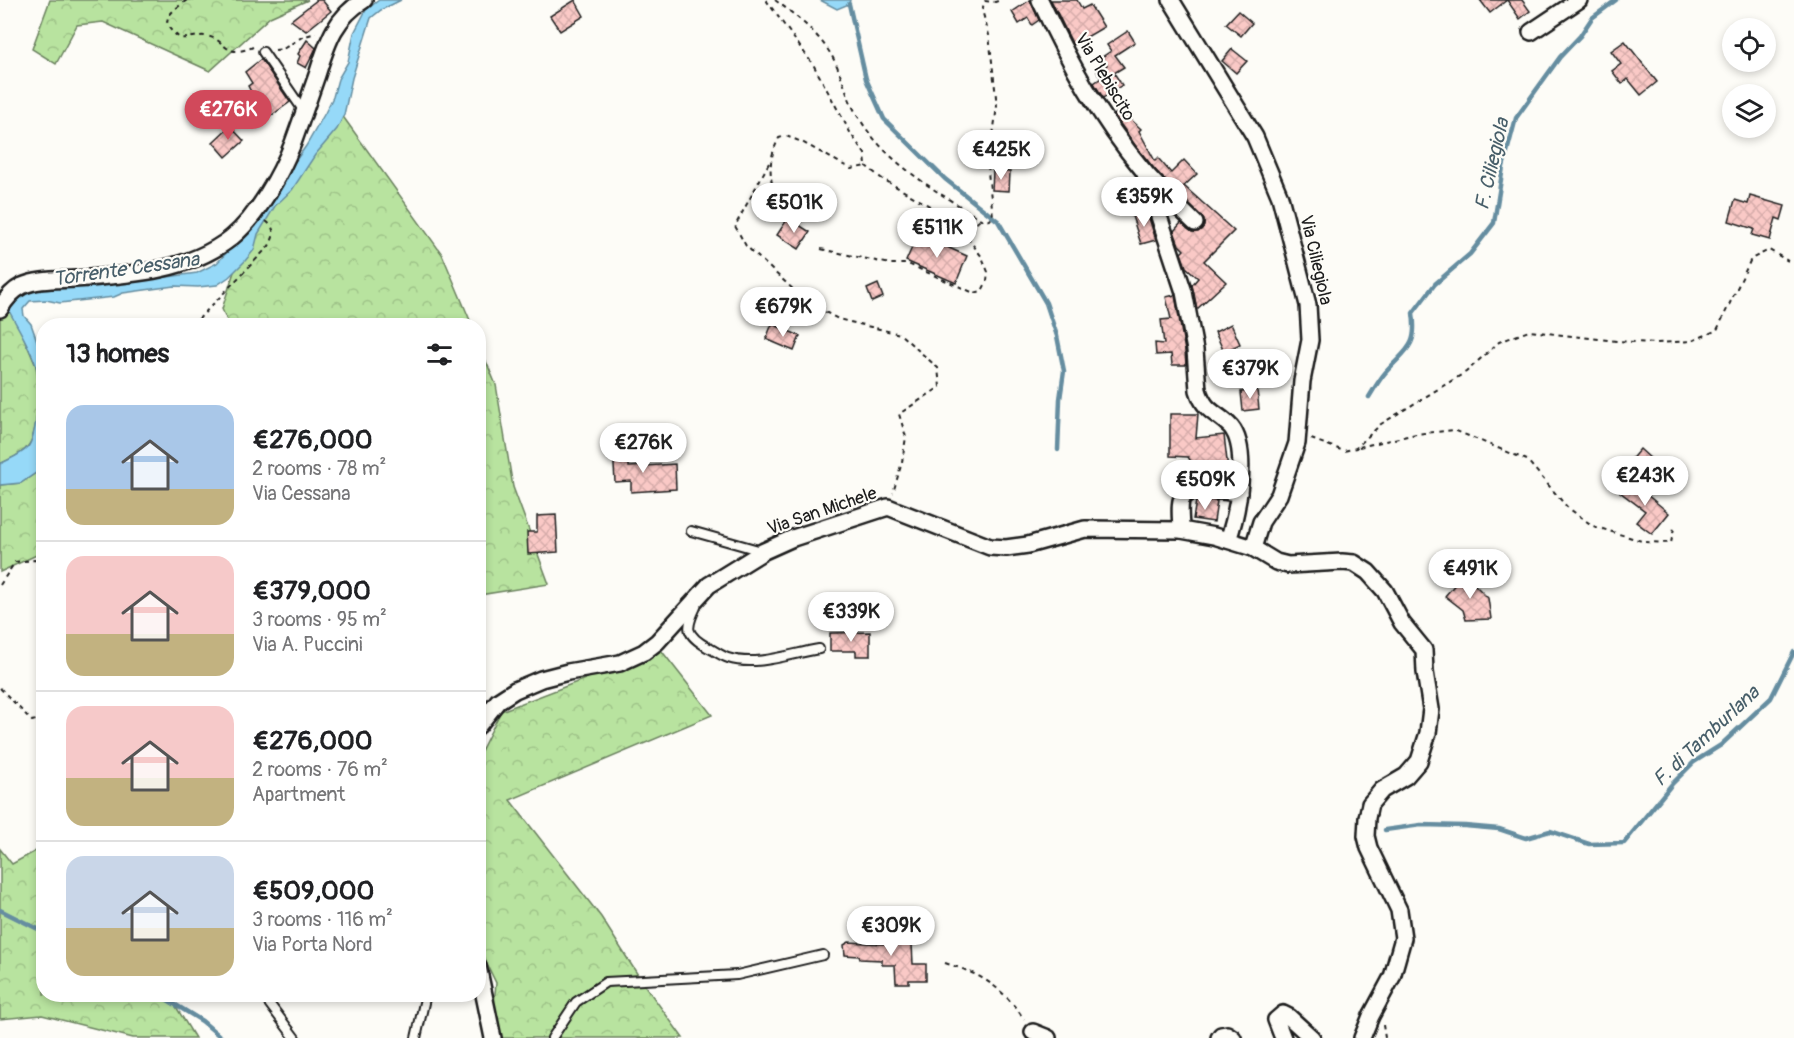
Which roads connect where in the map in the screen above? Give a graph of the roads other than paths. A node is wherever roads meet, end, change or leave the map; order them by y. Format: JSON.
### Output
{"nodes":[{"id":1,"x":364,"y":0,"type":"edge"},
{"id":2,"x":1040,"y":0,"type":"edge"},
{"id":3,"x":1171,"y":0,"type":"edge"},
{"id":4,"x":1579,"y":0,"type":"edge"},
{"id":5,"x":1531,"y":32,"type":"dead end"},
{"id":6,"x":263,"y":52,"type":"road end"},
{"id":7,"x":304,"y":111,"type":"junction"},
{"id":8,"x":1144,"y":171,"type":"junction"},
{"id":9,"x":1195,"y":224,"type":"dead end"},
{"id":10,"x":0,"y":309,"type":"edge"},
{"id":11,"x":1239,"y":493,"type":"junction"},
{"id":12,"x":1181,"y":530,"type":"junction"},
{"id":13,"x":691,"y":531,"type":"dead end"},
{"id":14,"x":1227,"y":540,"type":"junction"},
{"id":15,"x":1253,"y":548,"type":"junction"},
{"id":16,"x":764,"y":551,"type":"junction"},
{"id":17,"x":703,"y":591,"type":"junction"},
{"id":18,"x":819,"y":648,"type":"dead end"},
{"id":19,"x":486,"y":716,"type":"edge"},
{"id":20,"x":823,"y":955,"type":"dead end"},
{"id":21,"x":268,"y":1002,"type":"edge"},
{"id":22,"x":424,"y":1002,"type":"edge"},
{"id":23,"x":486,"y":1002,"type":"edge"},
{"id":24,"x":1033,"y":1032,"type":"road end"},
{"id":25,"x":295,"y":1038,"type":"edge"},
{"id":26,"x":416,"y":1038,"type":"edge"},
{"id":27,"x":493,"y":1038,"type":"edge"},
{"id":28,"x":552,"y":1038,"type":"edge"},
{"id":29,"x":1048,"y":1038,"type":"edge"},
{"id":30,"x":1219,"y":1038,"type":"edge"},
{"id":31,"x":1233,"y":1038,"type":"edge"},
{"id":32,"x":1283,"y":1038,"type":"edge"},
{"id":33,"x":1312,"y":1038,"type":"edge"},
{"id":34,"x":1362,"y":1038,"type":"edge"}],
"edges":[{"from":1,"to":7,"type":"street"},
{"from":2,"to":8,"type":"street","name":"Via Plebiscito"},
{"from":3,"to":15,"type":"street","name":"Via Ciliegiola"},
{"from":4,"to":5,"type":"street"},
{"from":6,"to":7,"type":"lane"},
{"from":7,"to":10,"type":"street"},
{"from":8,"to":9,"type":"street"},
{"from":8,"to":11,"type":"street"},
{"from":11,"to":12,"type":"street"},
{"from":11,"to":14,"type":"street"},
{"from":12,"to":14,"type":"street","name":"Via San Michele"},
{"from":12,"to":16,"type":"street","name":"Via San Michele"},
{"from":13,"to":16,"type":"lane"},
{"from":14,"to":15,"type":"street","name":"Via San Michele"},
{"from":15,"to":34,"type":"street","name":"Via San Michele"},
{"from":16,"to":17,"type":"street","name":"Via San Michele"},
{"from":17,"to":18,"type":"lane"},
{"from":17,"to":19,"type":"street","name":"Via San Michele"},
{"from":20,"to":28,"type":"lane"},
{"from":21,"to":25,"type":"lane"},
{"from":22,"to":26,"type":"lane"},
{"from":23,"to":27,"type":"street"},
{"from":24,"to":29,"type":"street"},
{"from":30,"to":31,"type":"street"},
{"from":32,"to":33,"type":"street"}]}
